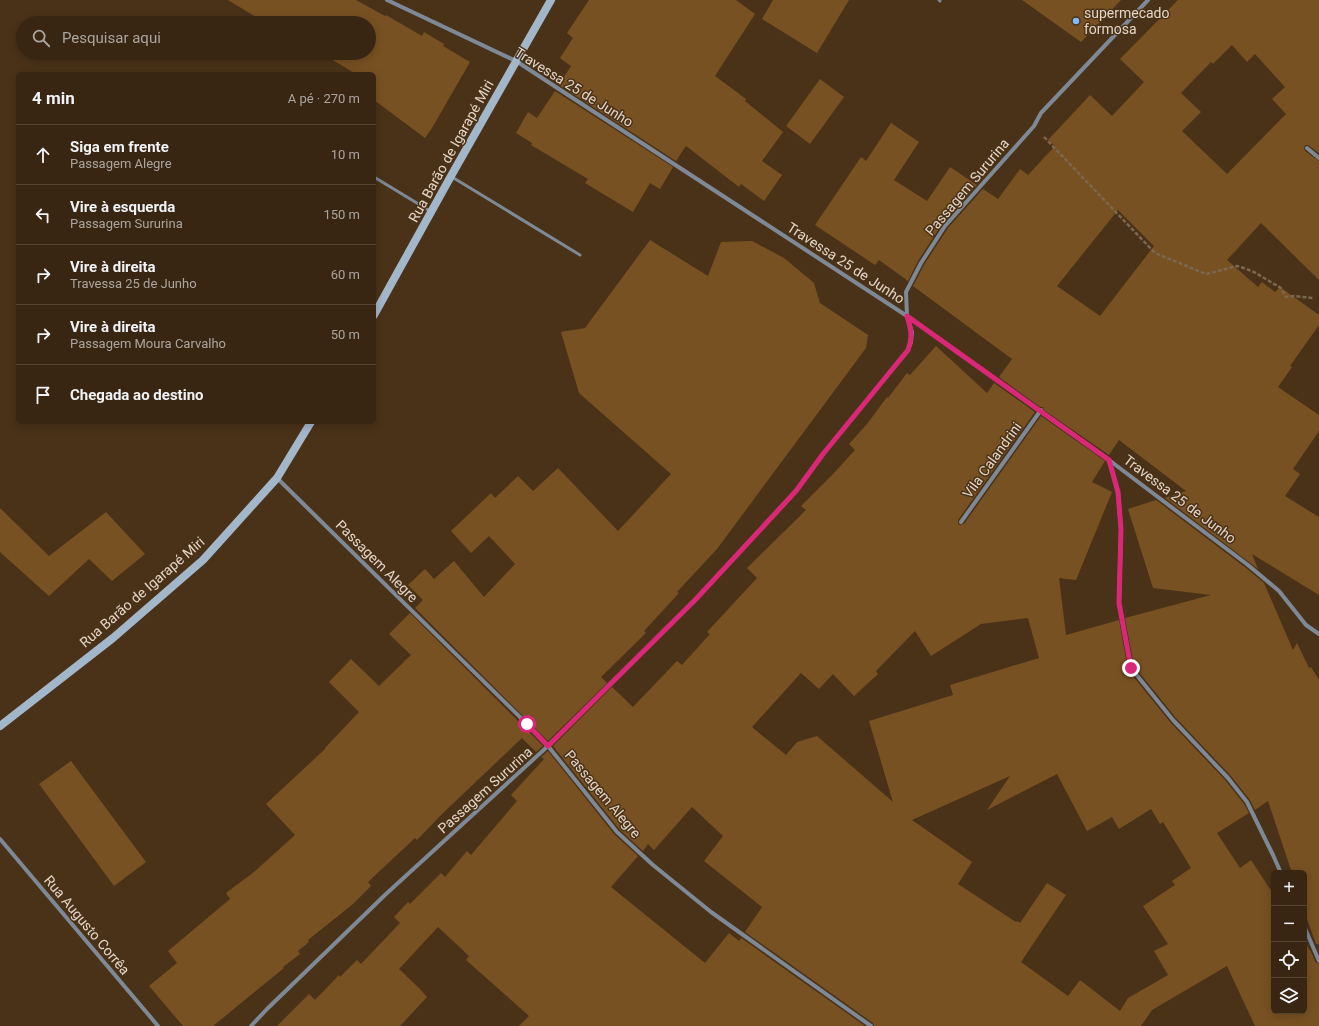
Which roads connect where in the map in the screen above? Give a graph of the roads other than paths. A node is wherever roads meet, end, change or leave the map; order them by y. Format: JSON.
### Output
{"nodes":[{"id":1,"x":387,"y":0,"type":"edge"},
{"id":2,"x":551,"y":0,"type":"edge"},
{"id":3,"x":1148,"y":0,"type":"edge"},
{"id":4,"x":516,"y":61,"type":"junction"},
{"id":5,"x":1306,"y":148,"type":"dead end"},
{"id":6,"x":1319,"y":158,"type":"edge"},
{"id":7,"x":451,"y":176,"type":"junction"},
{"id":8,"x":376,"y":178,"type":"edge"},
{"id":9,"x":432,"y":212,"type":"junction"},
{"id":10,"x":580,"y":255,"type":"dead end"},
{"id":11,"x":376,"y":311,"type":"edge"},
{"id":12,"x":907,"y":316,"type":"junction"},
{"id":13,"x":1041,"y":410,"type":"junction"},
{"id":14,"x":310,"y":424,"type":"edge"},
{"id":15,"x":1109,"y":460,"type":"junction"},
{"id":16,"x":276,"y":478,"type":"junction"},
{"id":17,"x":961,"y":522,"type":"dead end"},
{"id":18,"x":1319,"y":634,"type":"edge"},
{"id":19,"x":0,"y":726,"type":"edge"},
{"id":20,"x":548,"y":746,"type":"junction"},
{"id":21,"x":0,"y":839,"type":"edge"},
{"id":22,"x":1280,"y":870,"type":"edge"},
{"id":23,"x":1307,"y":933,"type":"edge"},
{"id":24,"x":1319,"y":961,"type":"edge"},
{"id":25,"x":158,"y":1026,"type":"edge"},
{"id":26,"x":251,"y":1026,"type":"edge"},
{"id":27,"x":871,"y":1026,"type":"edge"}],
"edges":[{"from":1,"to":4,"type":"street","name":"Travessa 25 de Junho"},
{"from":2,"to":4,"type":"main road","name":"Rua Barão de Igarapé Miri"},
{"from":3,"to":12,"type":"street","name":"Passagem Sururina"},
{"from":4,"to":7,"type":"main road","name":"Rua Barão de Igarapé Miri"},
{"from":4,"to":12,"type":"street","name":"Travessa 25 de Junho"},
{"from":5,"to":6,"type":"street"},
{"from":7,"to":9,"type":"main road","name":"Rua Barão de Igarapé Miri"},
{"from":7,"to":10,"type":"lane"},
{"from":8,"to":9,"type":"lane"},
{"from":9,"to":11,"type":"main road","name":"Rua Barão de Igarapé Miri"},
{"from":12,"to":13,"type":"street","name":"Travessa 25 de Junho"},
{"from":12,"to":20,"type":"street","name":"Passagem Sururina"},
{"from":13,"to":15,"type":"street","name":"Travessa 25 de Junho"},
{"from":13,"to":17,"type":"street","name":"Vila Calandrini"},
{"from":14,"to":16,"type":"main road","name":"Rua Barão de Igarapé Miri"},
{"from":15,"to":18,"type":"street","name":"Travessa 25 de Junho"},
{"from":15,"to":22,"type":"street"},
{"from":16,"to":19,"type":"main road","name":"Rua Barão de Igarapé Miri"},
{"from":16,"to":20,"type":"street","name":"Passagem Alegre"},
{"from":20,"to":26,"type":"street","name":"Passagem Sururina"},
{"from":20,"to":27,"type":"street","name":"Passagem Alegre"},
{"from":21,"to":25,"type":"street","name":"Rua Augusto Corrêa"},
{"from":23,"to":24,"type":"street"}]}
